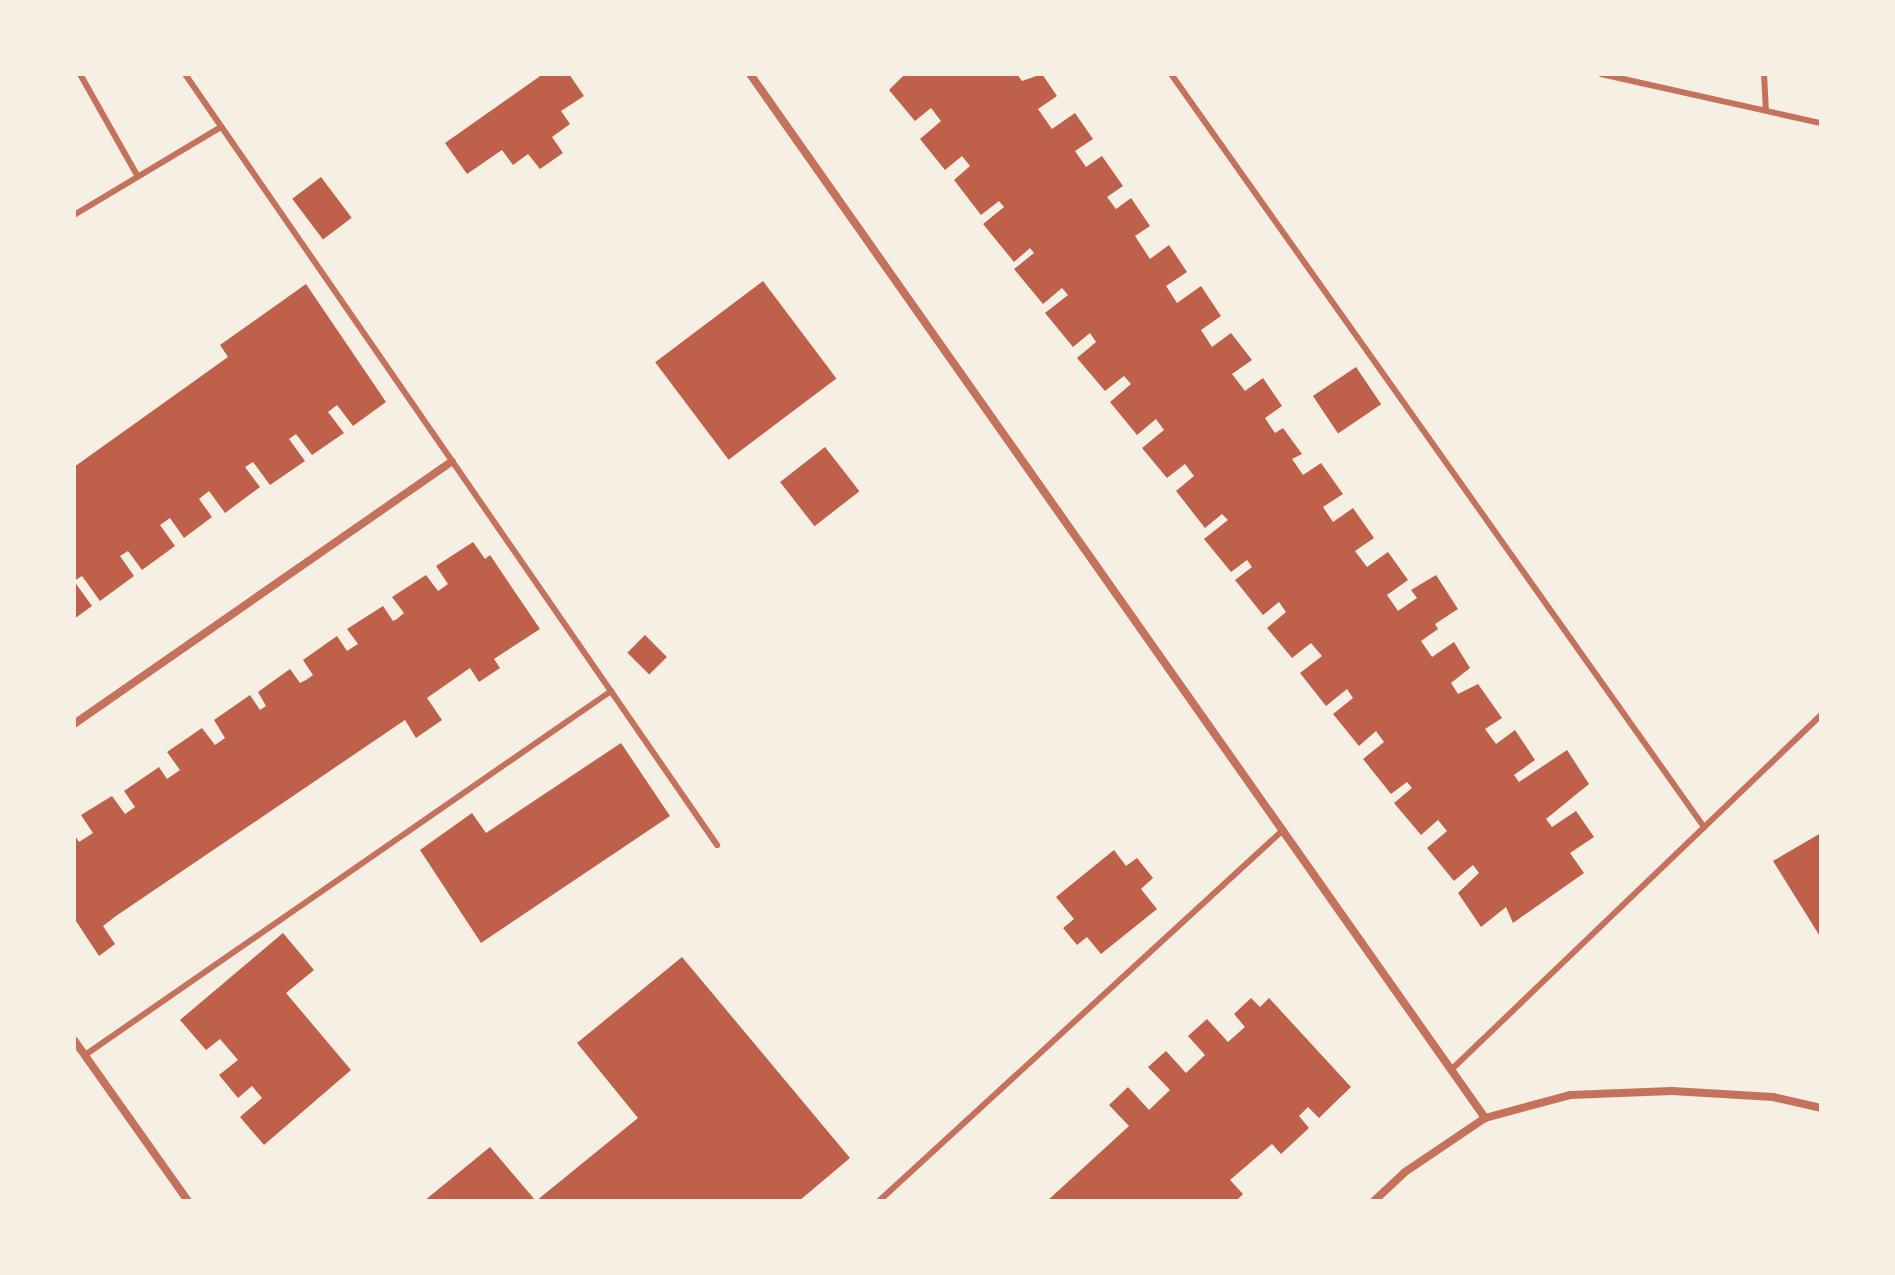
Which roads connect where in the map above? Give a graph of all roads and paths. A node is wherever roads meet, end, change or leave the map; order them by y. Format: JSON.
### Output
{"nodes":[{"id":1,"x":80,"y":74,"type":"edge"},
{"id":2,"x":185,"y":74,"type":"edge"},
{"id":3,"x":750,"y":74,"type":"edge"},
{"id":4,"x":1171,"y":74,"type":"edge"},
{"id":5,"x":1601,"y":74,"type":"edge"},
{"id":6,"x":1764,"y":74,"type":"edge"},
{"id":7,"x":1766,"y":109,"type":"junction"},
{"id":8,"x":1821,"y":123,"type":"edge"},
{"id":9,"x":221,"y":127,"type":"junction"},
{"id":10,"x":137,"y":175,"type":"junction"},
{"id":11,"x":74,"y":215,"type":"edge"},
{"id":12,"x":452,"y":461,"type":"junction"},
{"id":13,"x":611,"y":691,"type":"junction"},
{"id":14,"x":1821,"y":715,"type":"edge"},
{"id":15,"x":74,"y":724,"type":"edge"},
{"id":16,"x":1704,"y":827,"type":"junction"},
{"id":17,"x":1283,"y":829,"type":"junction"},
{"id":18,"x":717,"y":845,"type":"dead end"},
{"id":19,"x":74,"y":1040,"type":"edge"},
{"id":20,"x":85,"y":1055,"type":"junction"},
{"id":21,"x":1452,"y":1069,"type":"junction"},
{"id":22,"x":1821,"y":1108,"type":"edge"},
{"id":23,"x":1485,"y":1118,"type":"junction"},
{"id":24,"x":188,"y":1201,"type":"edge"},
{"id":25,"x":879,"y":1201,"type":"edge"},
{"id":26,"x":1374,"y":1201,"type":"edge"}],
"edges":[{"from":1,"to":10,"type":"lane"},
{"from":2,"to":9,"type":"lane"},
{"from":3,"to":17,"type":"street"},
{"from":4,"to":16,"type":"lane"},
{"from":5,"to":7,"type":"lane"},
{"from":6,"to":7,"type":"lane"},
{"from":7,"to":8,"type":"lane"},
{"from":9,"to":10,"type":"lane"},
{"from":9,"to":12,"type":"lane"},
{"from":10,"to":11,"type":"lane"},
{"from":12,"to":13,"type":"lane"},
{"from":12,"to":15,"type":"street"},
{"from":13,"to":18,"type":"lane"},
{"from":13,"to":20,"type":"lane"},
{"from":14,"to":16,"type":"lane"},
{"from":16,"to":21,"type":"lane"},
{"from":17,"to":21,"type":"street"},
{"from":17,"to":25,"type":"lane"},
{"from":19,"to":20,"type":"street"},
{"from":20,"to":24,"type":"street"},
{"from":21,"to":23,"type":"street"},
{"from":22,"to":23,"type":"street"},
{"from":23,"to":26,"type":"street"}]}
